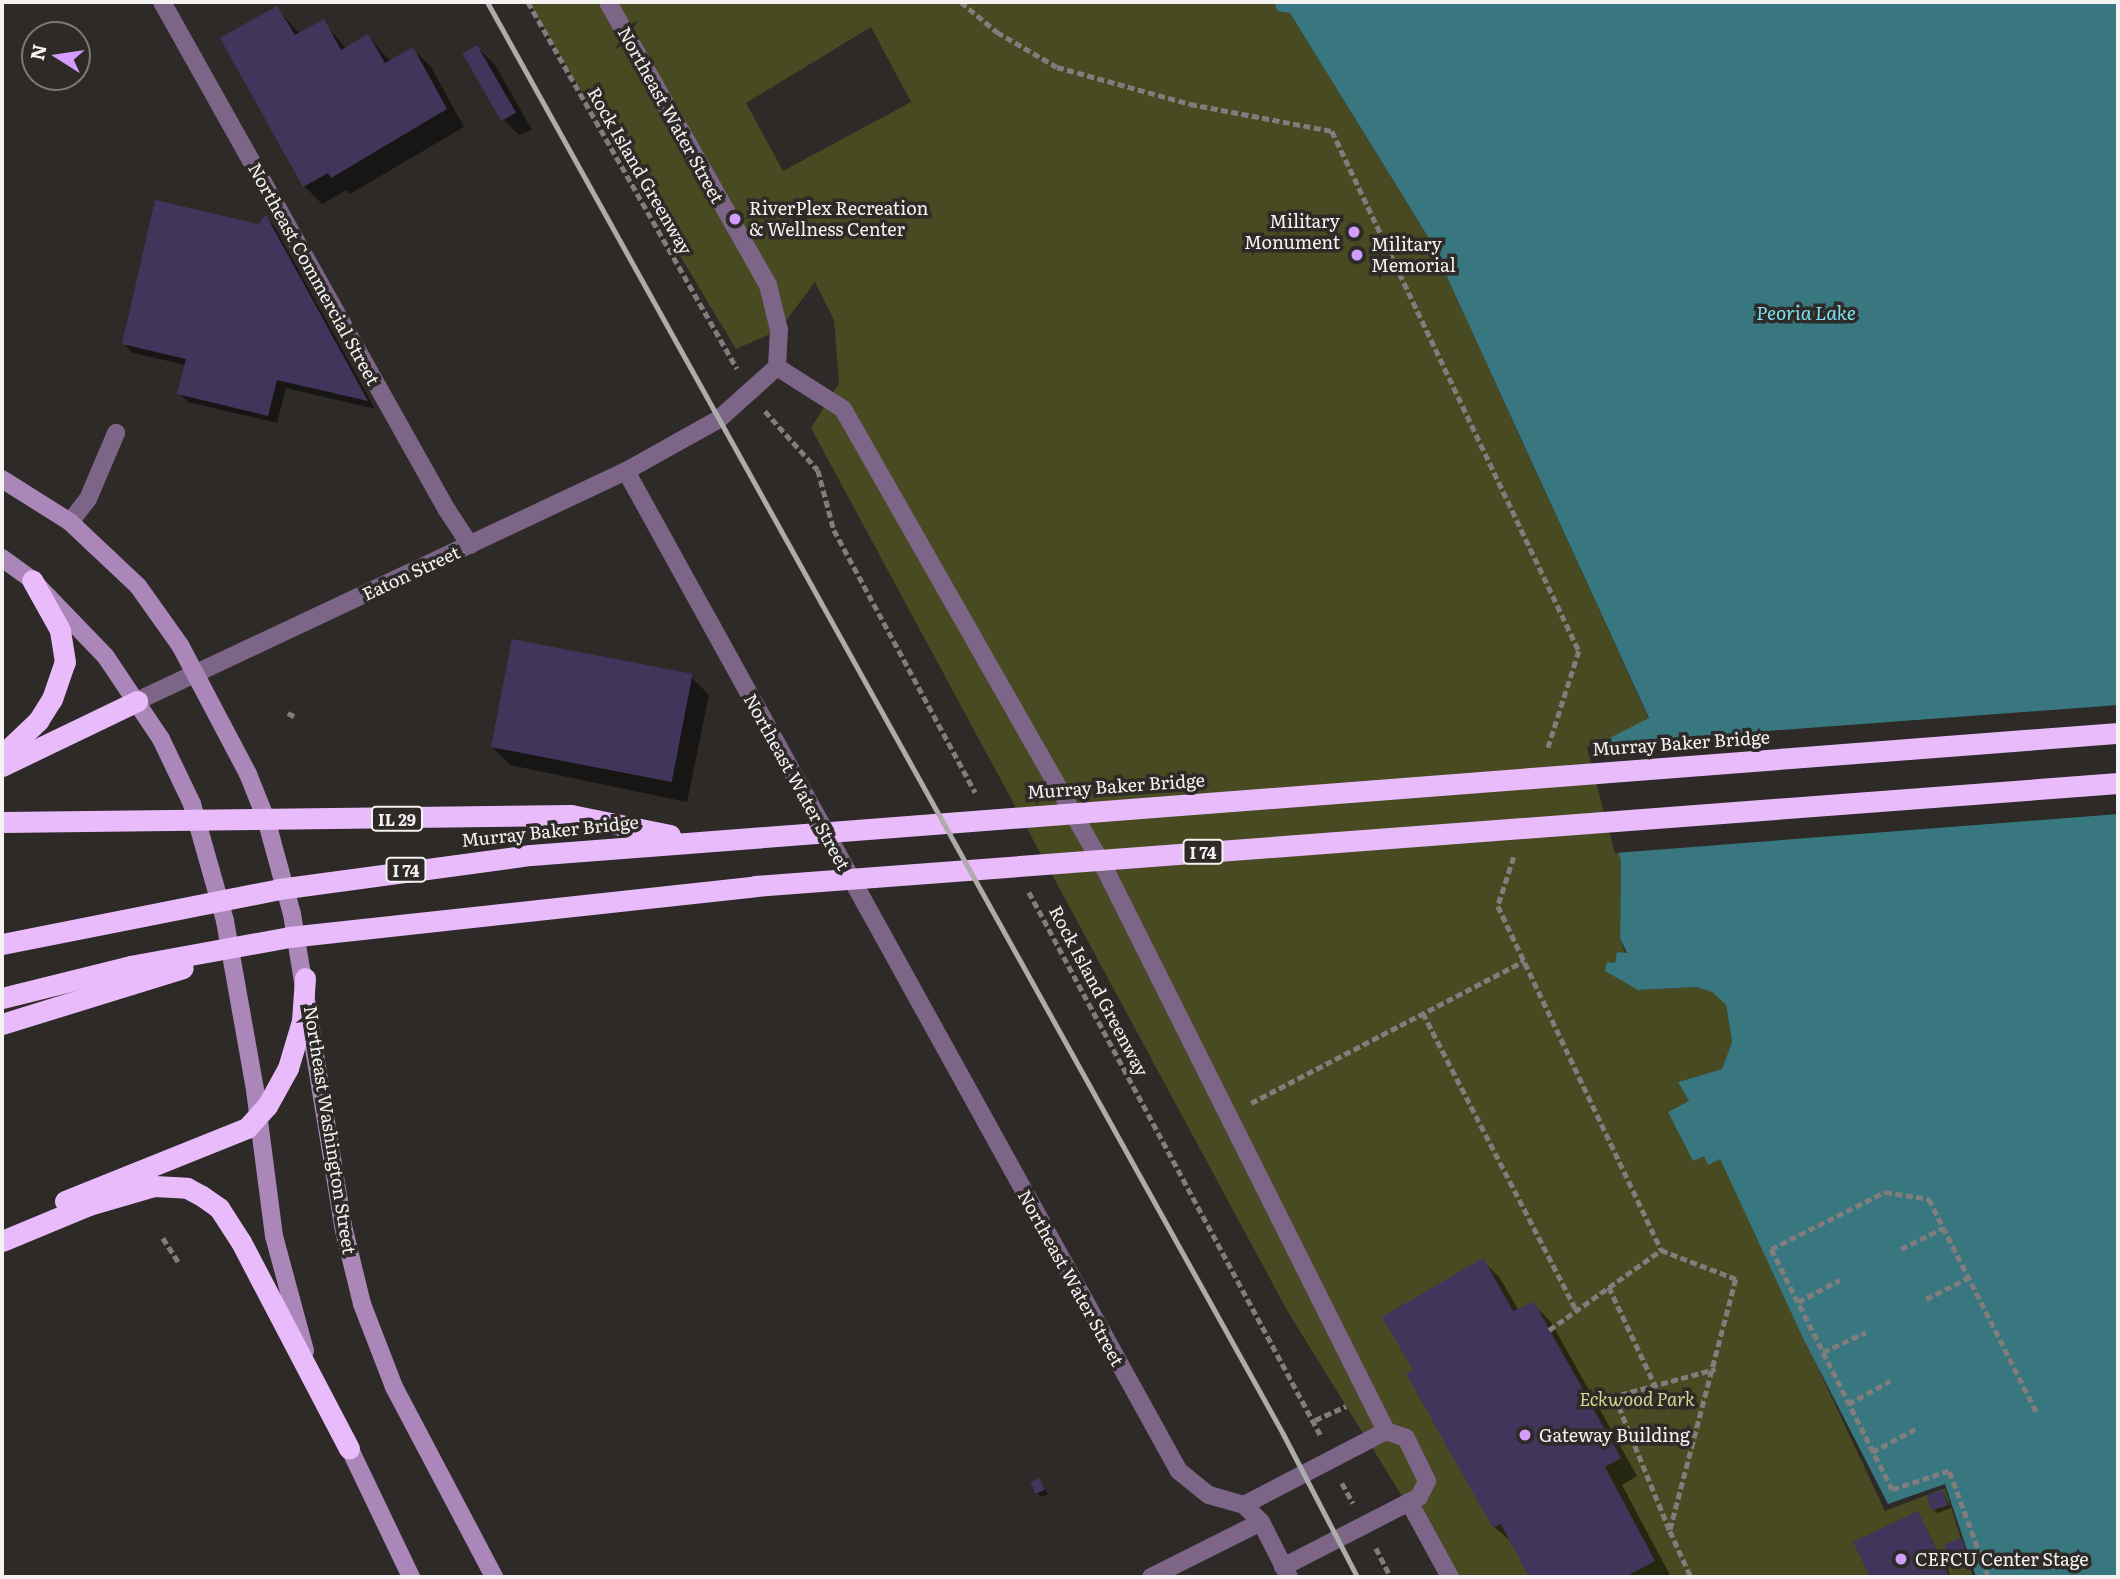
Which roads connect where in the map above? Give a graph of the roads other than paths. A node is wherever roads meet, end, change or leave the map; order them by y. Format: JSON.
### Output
{"nodes":[{"id":1,"x":162,"y":2,"type":"edge"},
{"id":2,"x":608,"y":2,"type":"edge"},
{"id":3,"x":777,"y":367,"type":"junction"},
{"id":4,"x":116,"y":433,"type":"dead end"},
{"id":5,"x":626,"y":471,"type":"junction"},
{"id":6,"x":2,"y":479,"type":"edge"},
{"id":7,"x":70,"y":522,"type":"junction"},
{"id":8,"x":470,"y":545,"type":"junction"},
{"id":9,"x":2,"y":558,"type":"edge"},
{"id":10,"x":32,"y":580,"type":"junction"},
{"id":11,"x":196,"y":673,"type":"junction"},
{"id":12,"x":137,"y":701,"type":"junction"},
{"id":13,"x":2118,"y":733,"type":"edge"},
{"id":14,"x":2,"y":755,"type":"edge"},
{"id":15,"x":2,"y":766,"type":"edge"},
{"id":16,"x":2118,"y":782,"type":"edge"},
{"id":17,"x":2,"y":822,"type":"edge"},
{"id":18,"x":693,"y":840,"type":"junction"},
{"id":19,"x":2,"y":944,"type":"edge"},
{"id":20,"x":133,"y":974,"type":"junction"},
{"id":21,"x":305,"y":978,"type":"junction"},
{"id":22,"x":2,"y":998,"type":"edge"},
{"id":23,"x":2,"y":1024,"type":"edge"},
{"id":24,"x":258,"y":1116,"type":"junction"},
{"id":25,"x":2,"y":1236,"type":"edge"},
{"id":26,"x":2,"y":1241,"type":"edge"},
{"id":27,"x":1386,"y":1431,"type":"junction"},
{"id":28,"x":349,"y":1449,"type":"junction"},
{"id":29,"x":1409,"y":1502,"type":"junction"},
{"id":30,"x":1244,"y":1505,"type":"junction"},
{"id":31,"x":1261,"y":1522,"type":"junction"},
{"id":32,"x":1286,"y":1572,"type":"edge"},
{"id":33,"x":411,"y":1577,"type":"edge"},
{"id":34,"x":494,"y":1577,"type":"edge"},
{"id":35,"x":1151,"y":1577,"type":"edge"},
{"id":36,"x":1450,"y":1577,"type":"edge"}],
"edges":[{"from":1,"to":8,"type":"street","name":"Northeast Commercial Street"},
{"from":2,"to":3,"type":"street","name":"Northeast Water Street"},
{"from":3,"to":5,"type":"street"},
{"from":3,"to":27,"type":"street"},
{"from":4,"to":7,"type":"street"},
{"from":5,"to":8,"type":"street","name":"Eaton Street"},
{"from":5,"to":30,"type":"street","name":"Northeast Water Street"},
{"from":6,"to":7,"type":"street"},
{"from":7,"to":11,"type":"street"},
{"from":8,"to":11,"type":"street","name":"Eaton Street"},
{"from":9,"to":10,"type":"street"},
{"from":10,"to":12,"type":"street"},
{"from":10,"to":14,"type":"highway"},
{"from":11,"to":12,"type":"street","name":"Eaton Street"},
{"from":11,"to":21,"type":"street","name":"Northeast Washington Street"},
{"from":12,"to":15,"type":"highway"},
{"from":12,"to":24,"type":"street"},
{"from":13,"to":18,"type":"highway","name":"Murray Baker Bridge","number":"I 74"},
{"from":16,"to":20,"type":"highway","number":"I 74"},
{"from":17,"to":18,"type":"highway","number":"IL 29"},
{"from":18,"to":19,"type":"highway","name":"Murray Baker Bridge","number":"I 74"},
{"from":20,"to":22,"type":"highway"},
{"from":20,"to":23,"type":"highway"},
{"from":21,"to":24,"type":"highway"},
{"from":21,"to":34,"type":"street","name":"Northeast Washington Street"},
{"from":24,"to":25,"type":"highway"},
{"from":24,"to":28,"type":"street"},
{"from":26,"to":28,"type":"highway"},
{"from":27,"to":29,"type":"street"},
{"from":27,"to":30,"type":"street"},
{"from":28,"to":33,"type":"street"},
{"from":29,"to":32,"type":"street"},
{"from":29,"to":36,"type":"street"},
{"from":30,"to":31,"type":"street","name":"Northeast Water Street"},
{"from":31,"to":32,"type":"street","name":"Northeast Water Street"},
{"from":31,"to":35,"type":"street"}]}
